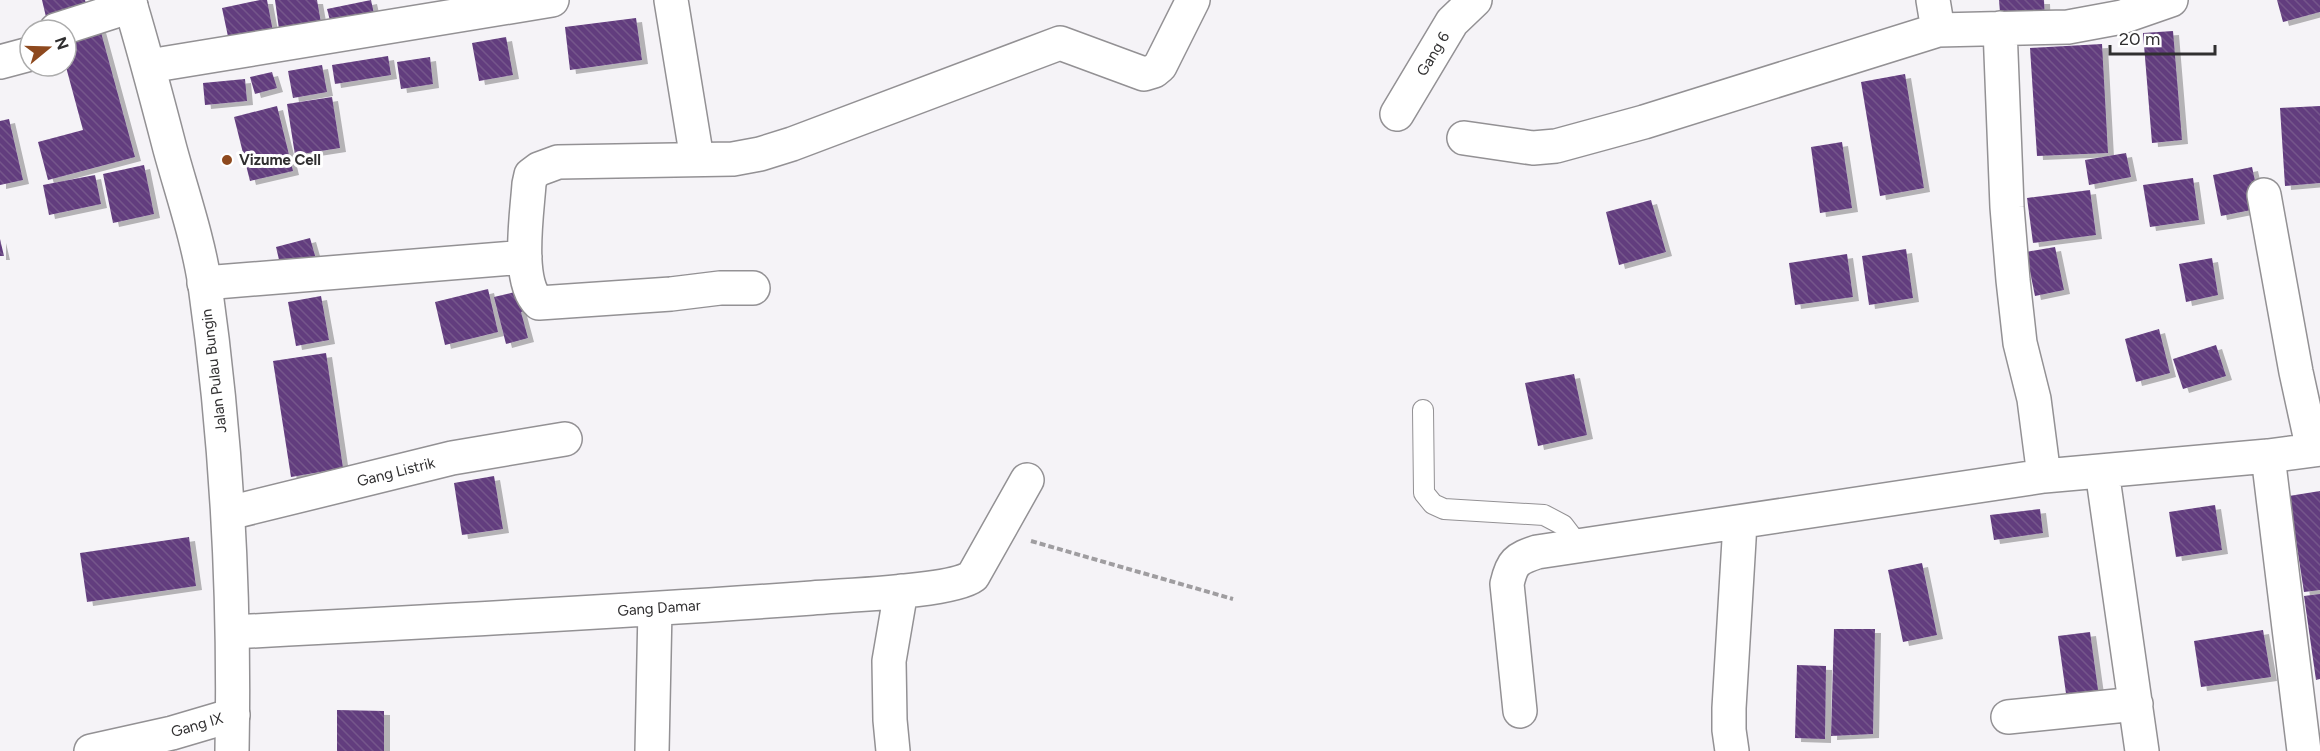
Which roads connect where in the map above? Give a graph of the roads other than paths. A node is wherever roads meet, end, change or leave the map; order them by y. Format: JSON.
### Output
{"nodes":[{"id":1,"x":552,"y":0,"type":"edge"},
{"id":2,"x":671,"y":0,"type":"edge"},
{"id":3,"x":1193,"y":0,"type":"edge"},
{"id":4,"x":1475,"y":0,"type":"edge"},
{"id":5,"x":2171,"y":0,"type":"edge"},
{"id":6,"x":130,"y":3,"type":"edge"},
{"id":7,"x":1936,"y":15,"type":"edge"},
{"id":8,"x":78,"y":22,"type":"edge"},
{"id":9,"x":2000,"y":28,"type":"junction"},
{"id":10,"x":18,"y":57,"type":"edge"},
{"id":11,"x":0,"y":62,"type":"edge"},
{"id":12,"x":149,"y":66,"type":"junction"},
{"id":13,"x":1397,"y":114,"type":"dead end"},
{"id":14,"x":1464,"y":138,"type":"dead end"},
{"id":15,"x":697,"y":159,"type":"junction"},
{"id":16,"x":2264,"y":195,"type":"dead end"},
{"id":17,"x":525,"y":256,"type":"junction"},
{"id":18,"x":204,"y":283,"type":"junction"},
{"id":19,"x":753,"y":288,"type":"dead end"},
{"id":20,"x":1423,"y":410,"type":"dead end"},
{"id":21,"x":565,"y":439,"type":"dead end"},
{"id":22,"x":2317,"y":449,"type":"edge"},
{"id":23,"x":2268,"y":456,"type":"junction"},
{"id":24,"x":2102,"y":471,"type":"junction"},
{"id":25,"x":2044,"y":476,"type":"junction"},
{"id":26,"x":1027,"y":480,"type":"dead end"},
{"id":27,"x":229,"y":513,"type":"junction"},
{"id":28,"x":1740,"y":523,"type":"junction"},
{"id":29,"x":1579,"y":546,"type":"junction"},
{"id":30,"x":901,"y":591,"type":"junction"},
{"id":31,"x":655,"y":609,"type":"junction"},
{"id":32,"x":233,"y":632,"type":"junction"},
{"id":33,"x":2136,"y":704,"type":"junction"},
{"id":34,"x":1520,"y":711,"type":"dead end"},
{"id":35,"x":233,"y":715,"type":"junction"},
{"id":36,"x":2008,"y":717,"type":"dead end"},
{"id":37,"x":94,"y":751,"type":"edge"},
{"id":38,"x":232,"y":751,"type":"edge"},
{"id":39,"x":652,"y":751,"type":"edge"},
{"id":40,"x":893,"y":751,"type":"edge"},
{"id":41,"x":1731,"y":751,"type":"edge"},
{"id":42,"x":2142,"y":751,"type":"edge"},
{"id":43,"x":2304,"y":751,"type":"edge"}],
"edges":[{"from":1,"to":12,"type":"street"},
{"from":2,"to":15,"type":"street"},
{"from":3,"to":15,"type":"street"},
{"from":4,"to":13,"type":"street","name":"Gang 6"},
{"from":5,"to":9,"type":"street"},
{"from":6,"to":8,"type":"street"},
{"from":6,"to":12,"type":"street","name":"Jalan Pulau Bungin"},
{"from":7,"to":9,"type":"street"},
{"from":7,"to":14,"type":"street"},
{"from":9,"to":25,"type":"street"},
{"from":10,"to":11,"type":"street"},
{"from":12,"to":18,"type":"street","name":"Jalan Pulau Bungin"},
{"from":15,"to":17,"type":"street"},
{"from":16,"to":22,"type":"street"},
{"from":17,"to":18,"type":"street"},
{"from":17,"to":19,"type":"street"},
{"from":18,"to":27,"type":"street","name":"Jalan Pulau Bungin"},
{"from":20,"to":29,"type":"lane"},
{"from":21,"to":27,"type":"street","name":"Gang Listrik"},
{"from":22,"to":23,"type":"street"},
{"from":23,"to":24,"type":"street"},
{"from":23,"to":43,"type":"street"},
{"from":24,"to":25,"type":"street"},
{"from":24,"to":33,"type":"street"},
{"from":25,"to":28,"type":"street"},
{"from":26,"to":30,"type":"street","name":"Gang Damar"},
{"from":27,"to":32,"type":"street","name":"Jalan Pulau Bungin"},
{"from":28,"to":29,"type":"street"},
{"from":28,"to":41,"type":"street"},
{"from":29,"to":34,"type":"street"},
{"from":30,"to":31,"type":"street","name":"Gang Damar"},
{"from":30,"to":40,"type":"street"},
{"from":31,"to":32,"type":"street","name":"Gang Damar"},
{"from":31,"to":39,"type":"street"},
{"from":32,"to":35,"type":"street","name":"Jalan Pulau Bungin"},
{"from":33,"to":36,"type":"street"},
{"from":33,"to":42,"type":"street"},
{"from":35,"to":37,"type":"street","name":"Gang IX"},
{"from":35,"to":38,"type":"street","name":"Jalan Pulau Bungin"}]}
